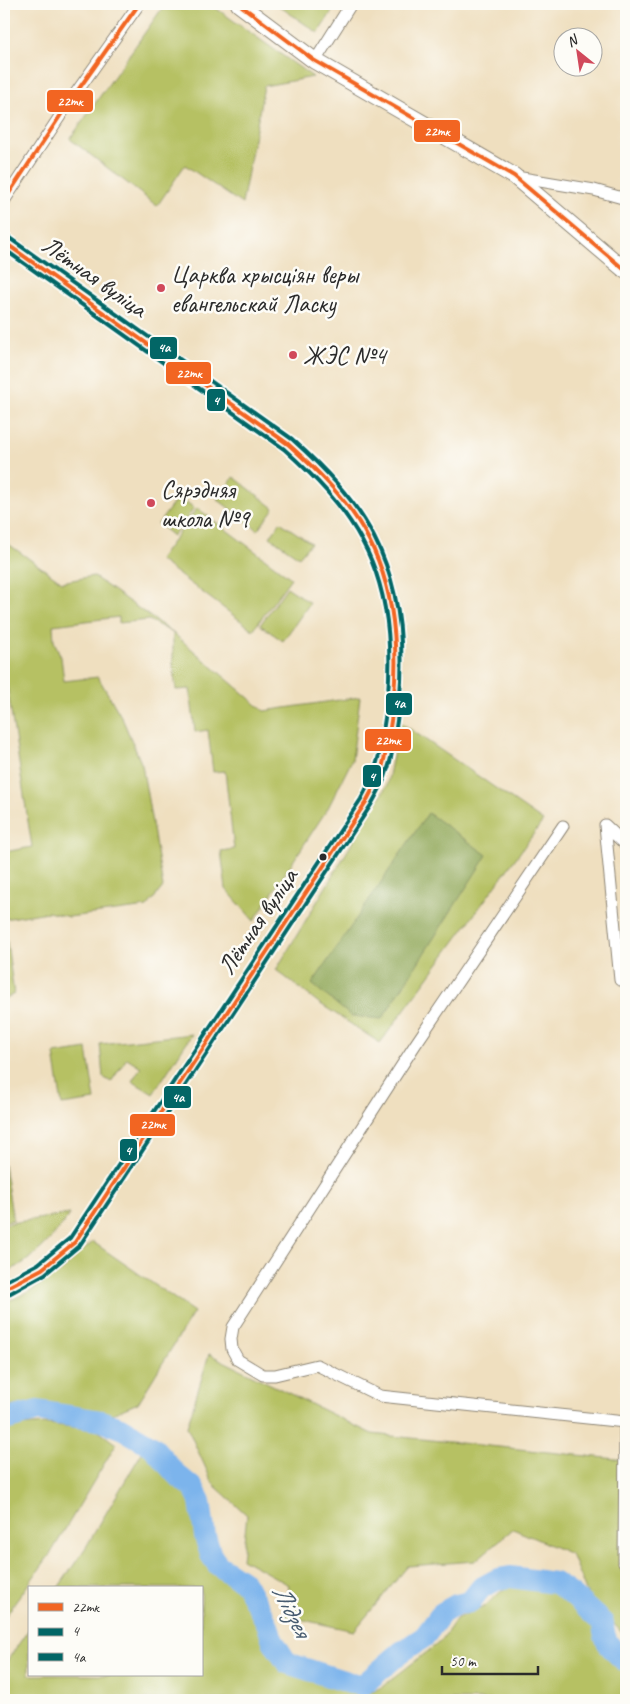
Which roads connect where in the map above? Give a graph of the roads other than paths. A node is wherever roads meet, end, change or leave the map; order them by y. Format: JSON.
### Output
{"nodes":[{"id":1,"x":139,"y":4,"type":"edge"},
{"id":2,"x":239,"y":4,"type":"edge"},
{"id":3,"x":352,"y":4,"type":"edge"},
{"id":4,"x":315,"y":61,"type":"junction"},
{"id":5,"x":514,"y":176,"type":"junction"},
{"id":6,"x":626,"y":199,"type":"edge"},
{"id":7,"x":4,"y":201,"type":"edge"},
{"id":8,"x":4,"y":242,"type":"edge"},
{"id":9,"x":626,"y":271,"type":"edge"},
{"id":10,"x":563,"y":826,"type":"dead end"},
{"id":11,"x":626,"y":844,"type":"edge"},
{"id":12,"x":620,"y":980,"type":"dead end"},
{"id":13,"x":4,"y":1289,"type":"edge"},
{"id":14,"x":626,"y":1564,"type":"edge"}],
"edges":[{"from":1,"to":7,"type":"street"},
{"from":2,"to":4,"type":"street"},
{"from":3,"to":4,"type":"street"},
{"from":4,"to":5,"type":"street"},
{"from":5,"to":6,"type":"street"},
{"from":5,"to":9,"type":"street"},
{"from":8,"to":13,"type":"street","name":"Лётная вуліца"},
{"from":10,"to":14,"type":"street"},
{"from":11,"to":12,"type":"street"}]}
